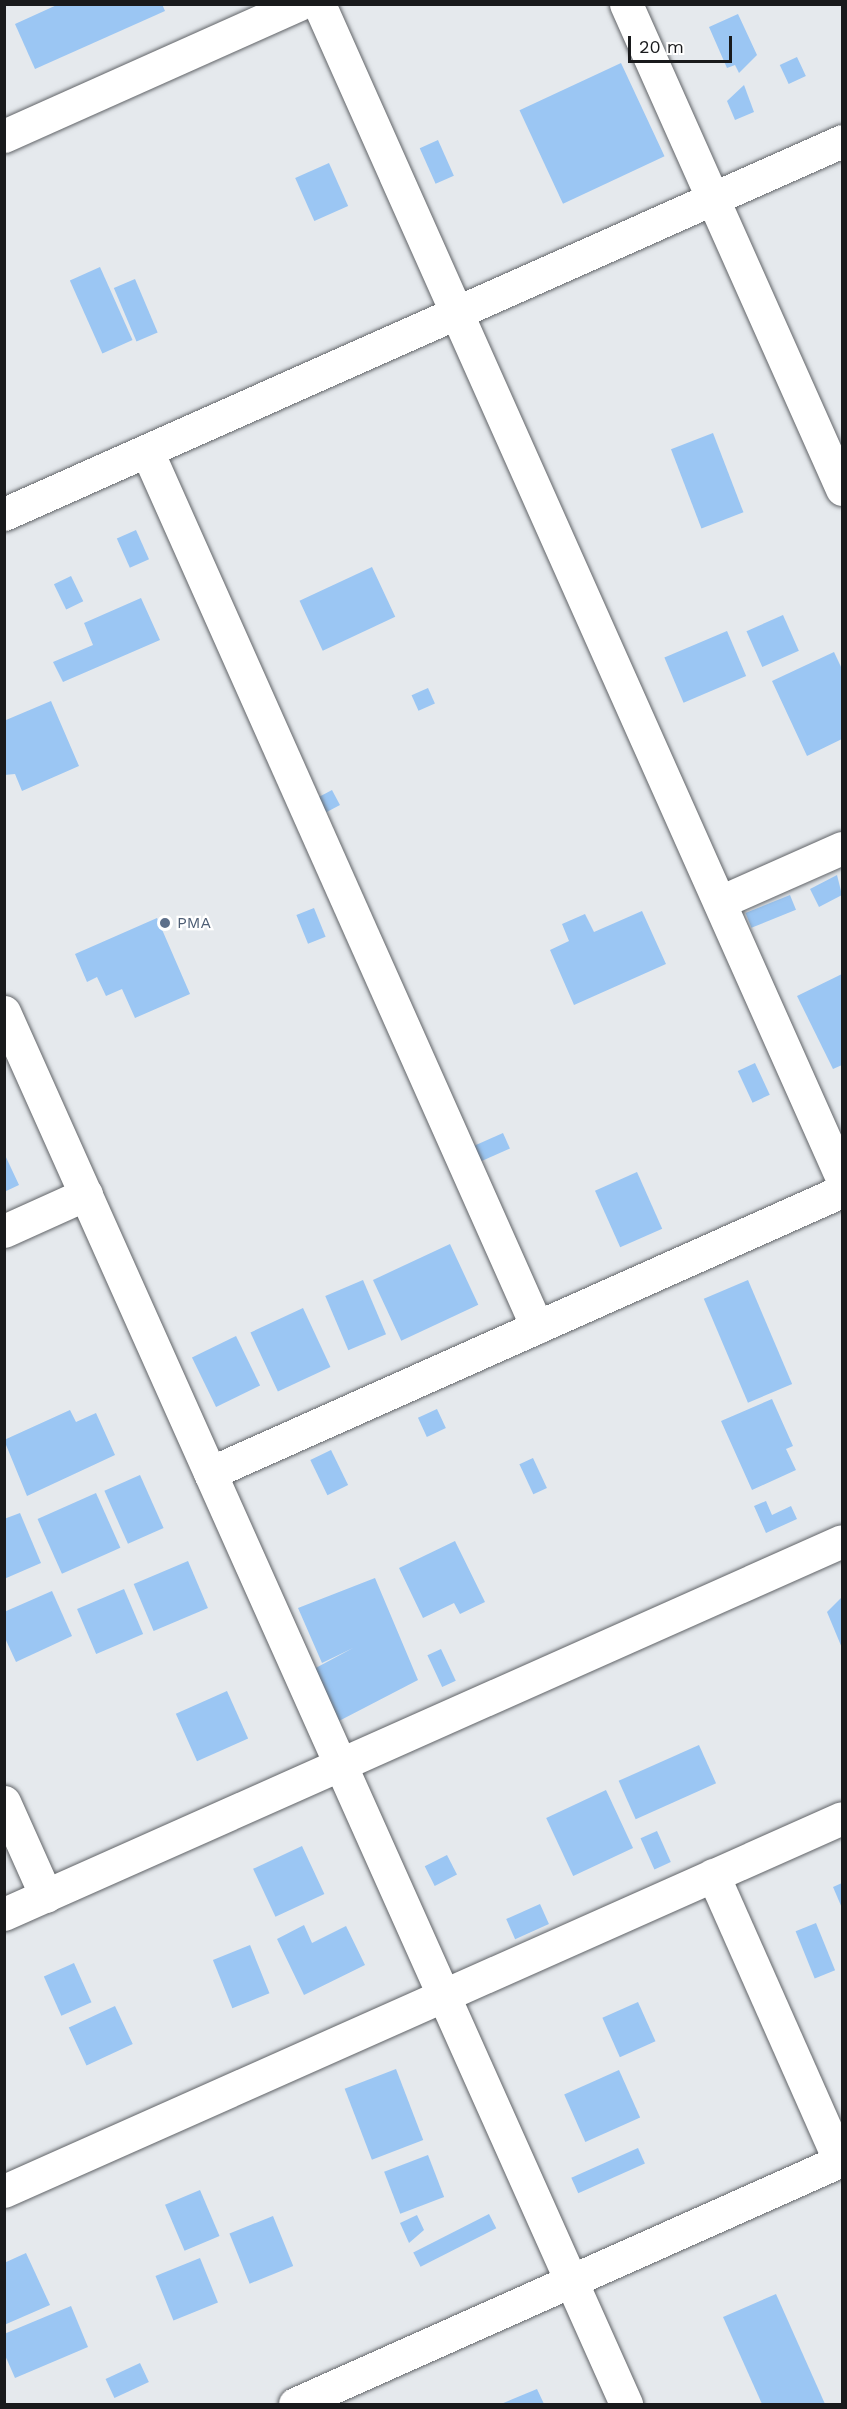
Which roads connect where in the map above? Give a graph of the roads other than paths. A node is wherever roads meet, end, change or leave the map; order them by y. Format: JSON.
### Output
{"nodes":[{"id":1,"x":299,"y":4,"type":"edge"},
{"id":2,"x":320,"y":4,"type":"edge"},
{"id":3,"x":626,"y":4,"type":"edge"},
{"id":4,"x":4,"y":136,"type":"edge"},
{"id":5,"x":843,"y":141,"type":"edge"},
{"id":6,"x":713,"y":199,"type":"junction"},
{"id":7,"x":457,"y":313,"type":"junction"},
{"id":8,"x":147,"y":451,"type":"junction"},
{"id":9,"x":843,"y":489,"type":"edge"},
{"id":10,"x":4,"y":514,"type":"edge"},
{"id":11,"x":843,"y":848,"type":"edge"},
{"id":12,"x":720,"y":902,"type":"junction"},
{"id":13,"x":4,"y":1012,"type":"edge"},
{"id":14,"x":843,"y":1178,"type":"edge"},
{"id":15,"x":843,"y":1191,"type":"edge"},
{"id":16,"x":86,"y":1194,"type":"junction"},
{"id":17,"x":4,"y":1231,"type":"edge"},
{"id":18,"x":537,"y":1327,"type":"junction"},
{"id":19,"x":210,"y":1473,"type":"junction"},
{"id":20,"x":843,"y":1541,"type":"edge"},
{"id":21,"x":340,"y":1765,"type":"junction"},
{"id":22,"x":4,"y":1802,"type":"edge"},
{"id":23,"x":843,"y":1818,"type":"edge"},
{"id":24,"x":713,"y":1875,"type":"junction"},
{"id":25,"x":46,"y":1896,"type":"junction"},
{"id":26,"x":4,"y":1914,"type":"edge"},
{"id":27,"x":444,"y":1995,"type":"junction"},
{"id":28,"x":841,"y":2160,"type":"edge"},
{"id":29,"x":4,"y":2191,"type":"edge"},
{"id":30,"x":571,"y":2281,"type":"junction"},
{"id":31,"x":294,"y":2404,"type":"edge"},
{"id":32,"x":626,"y":2404,"type":"edge"}],
"edges":[{"from":1,"to":4,"type":"street"},
{"from":2,"to":7,"type":"street"},
{"from":3,"to":6,"type":"street"},
{"from":5,"to":6,"type":"street"},
{"from":6,"to":7,"type":"street"},
{"from":6,"to":9,"type":"street"},
{"from":7,"to":8,"type":"street"},
{"from":7,"to":12,"type":"street"},
{"from":8,"to":10,"type":"street"},
{"from":8,"to":18,"type":"street"},
{"from":11,"to":12,"type":"street"},
{"from":12,"to":14,"type":"street"},
{"from":13,"to":16,"type":"street"},
{"from":15,"to":18,"type":"street"},
{"from":16,"to":17,"type":"street"},
{"from":16,"to":19,"type":"street"},
{"from":18,"to":19,"type":"street"},
{"from":19,"to":21,"type":"street"},
{"from":20,"to":21,"type":"street"},
{"from":21,"to":25,"type":"street"},
{"from":21,"to":27,"type":"street"},
{"from":22,"to":25,"type":"street"},
{"from":23,"to":24,"type":"street"},
{"from":24,"to":27,"type":"street"},
{"from":24,"to":28,"type":"street"},
{"from":25,"to":26,"type":"street"},
{"from":27,"to":29,"type":"street"},
{"from":27,"to":30,"type":"street"},
{"from":28,"to":30,"type":"street"},
{"from":30,"to":31,"type":"street"},
{"from":30,"to":32,"type":"street"}]}
